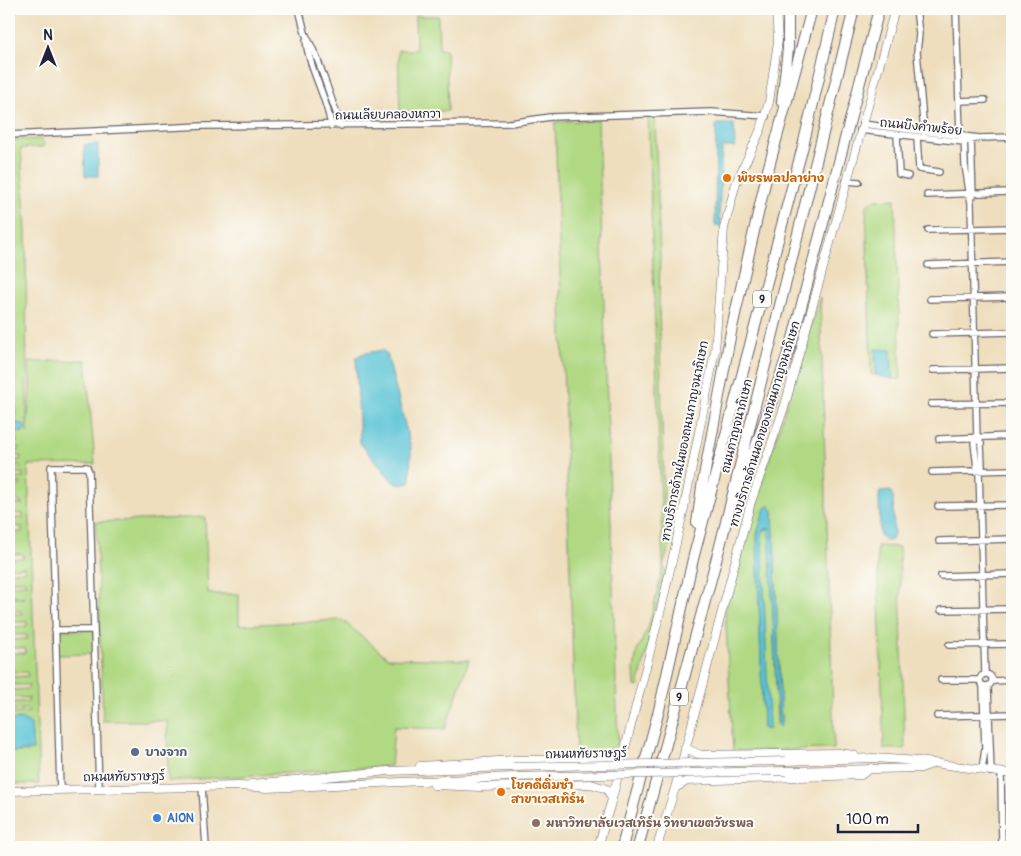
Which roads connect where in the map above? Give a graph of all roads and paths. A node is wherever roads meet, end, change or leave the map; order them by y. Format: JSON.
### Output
{"nodes":[{"id":1,"x":299,"y":9,"type":"edge"},
{"id":2,"x":776,"y":9,"type":"edge"},
{"id":3,"x":788,"y":9,"type":"edge"},
{"id":4,"x":812,"y":9,"type":"edge"},
{"id":5,"x":835,"y":9,"type":"edge"},
{"id":6,"x":854,"y":9,"type":"edge"},
{"id":7,"x":879,"y":9,"type":"edge"},
{"id":8,"x":895,"y":9,"type":"edge"},
{"id":9,"x":916,"y":9,"type":"edge"},
{"id":10,"x":956,"y":9,"type":"edge"},
{"id":11,"x":305,"y":33,"type":"junction"},
{"id":12,"x":986,"y":100,"type":"dead end"},
{"id":13,"x":959,"y":101,"type":"junction"},
{"id":14,"x":766,"y":116,"type":"junction"},
{"id":15,"x":780,"y":123,"type":"junction"},
{"id":16,"x":331,"y":126,"type":"junction"},
{"id":17,"x":341,"y":126,"type":"junction"},
{"id":18,"x":861,"y":127,"type":"junction"},
{"id":19,"x":924,"y":132,"type":"junction"},
{"id":20,"x":9,"y":135,"type":"edge"},
{"id":21,"x":897,"y":135,"type":"junction"},
{"id":22,"x":962,"y":135,"type":"junction"},
{"id":23,"x":1012,"y":137,"type":"edge"},
{"id":24,"x":918,"y":138,"type":"junction"},
{"id":25,"x":971,"y":139,"type":"junction"},
{"id":26,"x":964,"y":142,"type":"junction"},
{"id":27,"x":972,"y":164,"type":"junction"},
{"id":28,"x":965,"y":165,"type":"junction"},
{"id":29,"x":939,"y":172,"type":"dead end"},
{"id":30,"x":908,"y":176,"type":"dead end"},
{"id":31,"x":846,"y":181,"type":"junction"},
{"id":32,"x":859,"y":182,"type":"dead end"},
{"id":33,"x":1009,"y":192,"type":"dead end"},
{"id":34,"x":971,"y":193,"type":"junction"},
{"id":35,"x":927,"y":195,"type":"dead end"},
{"id":36,"x":1012,"y":228,"type":"edge"},
{"id":37,"x":971,"y":229,"type":"junction"},
{"id":38,"x":928,"y":230,"type":"dead end"},
{"id":39,"x":1012,"y":262,"type":"edge"},
{"id":40,"x":972,"y":264,"type":"junction"},
{"id":41,"x":928,"y":265,"type":"dead end"},
{"id":42,"x":1012,"y":297,"type":"edge"},
{"id":43,"x":973,"y":298,"type":"junction"},
{"id":44,"x":930,"y":299,"type":"dead end"},
{"id":45,"x":1012,"y":332,"type":"edge"},
{"id":46,"x":974,"y":333,"type":"junction"},
{"id":47,"x":932,"y":334,"type":"dead end"},
{"id":48,"x":1012,"y":368,"type":"edge"},
{"id":49,"x":975,"y":369,"type":"junction"},
{"id":50,"x":933,"y":370,"type":"dead end"},
{"id":51,"x":1012,"y":403,"type":"edge"},
{"id":52,"x":931,"y":404,"type":"dead end"},
{"id":53,"x":976,"y":404,"type":"junction"},
{"id":54,"x":1012,"y":436,"type":"edge"},
{"id":55,"x":977,"y":438,"type":"junction"},
{"id":56,"x":939,"y":439,"type":"dead end"},
{"id":57,"x":1012,"y":470,"type":"edge"},
{"id":58,"x":979,"y":471,"type":"junction"},
{"id":59,"x":932,"y":472,"type":"dead end"},
{"id":60,"x":1012,"y":505,"type":"edge"},
{"id":61,"x":938,"y":506,"type":"dead end"},
{"id":62,"x":980,"y":506,"type":"junction"},
{"id":63,"x":1012,"y":539,"type":"edge"},
{"id":64,"x":981,"y":540,"type":"junction"},
{"id":65,"x":938,"y":541,"type":"dead end"},
{"id":66,"x":720,"y":546,"type":"junction"},
{"id":67,"x":693,"y":559,"type":"junction"},
{"id":68,"x":1012,"y":574,"type":"edge"},
{"id":69,"x":982,"y":575,"type":"junction"},
{"id":70,"x":940,"y":576,"type":"dead end"},
{"id":71,"x":1012,"y":609,"type":"edge"},
{"id":72,"x":940,"y":610,"type":"dead end"},
{"id":73,"x":983,"y":610,"type":"junction"},
{"id":74,"x":55,"y":630,"type":"junction"},
{"id":75,"x":94,"y":630,"type":"junction"},
{"id":76,"x":984,"y":644,"type":"junction"},
{"id":77,"x":1012,"y":644,"type":"edge"},
{"id":78,"x":949,"y":645,"type":"dead end"},
{"id":79,"x":985,"y":674,"type":"junction"},
{"id":80,"x":942,"y":680,"type":"dead end"},
{"id":81,"x":992,"y":680,"type":"junction"},
{"id":82,"x":1012,"y":680,"type":"edge"},
{"id":83,"x":983,"y":684,"type":"junction"},
{"id":84,"x":1012,"y":714,"type":"edge"},
{"id":85,"x":987,"y":715,"type":"junction"},
{"id":86,"x":937,"y":716,"type":"dead end"},
{"id":87,"x":686,"y":748,"type":"junction"},
{"id":88,"x":988,"y":749,"type":"junction"},
{"id":89,"x":625,"y":750,"type":"junction"},
{"id":90,"x":711,"y":755,"type":"junction"},
{"id":91,"x":873,"y":758,"type":"junction"},
{"id":92,"x":932,"y":764,"type":"junction"},
{"id":93,"x":871,"y":768,"type":"junction"},
{"id":94,"x":982,"y":770,"type":"junction"},
{"id":95,"x":388,"y":771,"type":"junction"},
{"id":96,"x":991,"y":772,"type":"junction"},
{"id":97,"x":1001,"y":773,"type":"junction"},
{"id":98,"x":1012,"y":774,"type":"edge"},
{"id":99,"x":711,"y":780,"type":"junction"},
{"id":100,"x":388,"y":783,"type":"junction"},
{"id":101,"x":240,"y":786,"type":"junction"},
{"id":102,"x":202,"y":787,"type":"junction"},
{"id":103,"x":675,"y":788,"type":"junction"},
{"id":104,"x":99,"y":789,"type":"junction"},
{"id":105,"x":60,"y":790,"type":"junction"},
{"id":106,"x":9,"y":791,"type":"edge"},
{"id":107,"x":612,"y":799,"type":"junction"},
{"id":108,"x":206,"y":847,"type":"edge"},
{"id":109,"x":598,"y":847,"type":"edge"},
{"id":110,"x":622,"y":847,"type":"edge"},
{"id":111,"x":638,"y":847,"type":"edge"},
{"id":112,"x":657,"y":847,"type":"edge"},
{"id":113,"x":1002,"y":847,"type":"edge"}],
"edges":[{"from":1,"to":11,"type":"street"},
{"from":2,"to":14,"type":"main road","name":"ทางบริการด้านในของถนนกาญจนาภิเษก"},
{"from":3,"to":15,"type":"highway"},
{"from":4,"to":15,"type":"highway"},
{"from":5,"to":67,"type":"highway","name":"ถนนกาญจนาภิเษก","number":"9"},
{"from":6,"to":66,"type":"highway","name":"ถนนกาญจนาภิเษก","number":"9"},
{"from":7,"to":66,"type":"highway"},
{"from":8,"to":18,"type":"main road","name":"ทางบริการด้านนอกของถนนกาญจนาภิเษก"},
{"from":9,"to":19,"type":"street"},
{"from":10,"to":13,"type":"street"},
{"from":11,"to":16,"type":"street"},
{"from":11,"to":17,"type":"street"},
{"from":12,"to":13,"type":"street"},
{"from":13,"to":22,"type":"street"},
{"from":14,"to":17,"type":"street","name":"ถนนเลียบคลองหกวา"},
{"from":14,"to":89,"type":"main road","name":"ทางบริการด้านในของถนนกาญจนาภิเษก"},
{"from":15,"to":67,"type":"highway"},
{"from":16,"to":17,"type":"street","name":"ถนนเลียบคลองหกวา"},
{"from":16,"to":20,"type":"street","name":"ถนนเลียบคลองหกวา"},
{"from":18,"to":19,"type":"street","name":"ถนนบึงคำพร้อย"},
{"from":18,"to":21,"type":"street","name":"ถนนบึงคำพร้อย"},
{"from":18,"to":31,"type":"main road","name":"ทางบริการด้านนอกของถนนกาญจนาภิเษก"},
{"from":19,"to":22,"type":"street","name":"ถนนบึงคำพร้อย"},
{"from":21,"to":24,"type":"street","name":"ถนนบึงคำพร้อย"},
{"from":21,"to":30,"type":"street"},
{"from":22,"to":25,"type":"street","name":"ถนนบึงคำพร้อย"},
{"from":22,"to":26,"type":"street"},
{"from":23,"to":25,"type":"street","name":"ถนนบึงคำพร้อย"},
{"from":24,"to":26,"type":"street","name":"ถนนบึงคำพร้อย"},
{"from":24,"to":29,"type":"street"},
{"from":25,"to":26,"type":"street","name":"ถนนบึงคำพร้อย"},
{"from":25,"to":27,"type":"street"},
{"from":26,"to":28,"type":"street"},
{"from":27,"to":28,"type":"street"},
{"from":27,"to":34,"type":"street"},
{"from":28,"to":34,"type":"street"},
{"from":31,"to":32,"type":"street"},
{"from":31,"to":87,"type":"main road","name":"ทางบริการด้านนอกของถนนกาญจนาภิเษก"},
{"from":33,"to":34,"type":"street"},
{"from":34,"to":35,"type":"street"},
{"from":34,"to":37,"type":"street"},
{"from":36,"to":37,"type":"street"},
{"from":37,"to":38,"type":"street"},
{"from":37,"to":40,"type":"street"},
{"from":39,"to":40,"type":"street"},
{"from":40,"to":41,"type":"street"},
{"from":40,"to":43,"type":"street"},
{"from":42,"to":43,"type":"street"},
{"from":43,"to":44,"type":"street"},
{"from":43,"to":46,"type":"street"},
{"from":45,"to":46,"type":"street"},
{"from":46,"to":47,"type":"street"},
{"from":46,"to":49,"type":"street"},
{"from":48,"to":49,"type":"street"},
{"from":49,"to":50,"type":"street"},
{"from":49,"to":53,"type":"street"},
{"from":51,"to":53,"type":"street"},
{"from":52,"to":53,"type":"street"},
{"from":53,"to":55,"type":"street"},
{"from":54,"to":55,"type":"street"},
{"from":55,"to":56,"type":"street"},
{"from":55,"to":58,"type":"street"},
{"from":57,"to":58,"type":"street"},
{"from":58,"to":59,"type":"street"},
{"from":58,"to":62,"type":"street"},
{"from":60,"to":62,"type":"street"},
{"from":61,"to":62,"type":"street"},
{"from":62,"to":64,"type":"street"},
{"from":63,"to":64,"type":"street"},
{"from":64,"to":65,"type":"street"},
{"from":64,"to":69,"type":"street"},
{"from":66,"to":111,"type":"highway","name":"ถนนกาญจนาภิเษก","number":"9"},
{"from":67,"to":110,"type":"highway","name":"ถนนกาญจนาภิเษก","number":"9"},
{"from":68,"to":69,"type":"street"},
{"from":69,"to":70,"type":"street"},
{"from":69,"to":73,"type":"street"},
{"from":71,"to":73,"type":"street"},
{"from":72,"to":73,"type":"street"},
{"from":73,"to":76,"type":"street"},
{"from":74,"to":75,"type":"street"},
{"from":74,"to":75,"type":"street"},
{"from":74,"to":105,"type":"street"},
{"from":75,"to":104,"type":"street"},
{"from":76,"to":77,"type":"street"},
{"from":76,"to":78,"type":"street"},
{"from":76,"to":79,"type":"street"},
{"from":79,"to":81,"type":"street"},
{"from":79,"to":83,"type":"street"},
{"from":80,"to":83,"type":"street"},
{"from":81,"to":82,"type":"street"},
{"from":81,"to":83,"type":"street"},
{"from":83,"to":85,"type":"street"},
{"from":84,"to":85,"type":"street"},
{"from":85,"to":86,"type":"street"},
{"from":85,"to":88,"type":"street"},
{"from":87,"to":90,"type":"main road"},
{"from":87,"to":103,"type":"main road","name":"ทางบริการด้านนอกของถนนกาญจนาภิเษก"},
{"from":88,"to":94,"type":"street"},
{"from":88,"to":96,"type":"street"},
{"from":89,"to":95,"type":"main road"},
{"from":89,"to":107,"type":"main road","name":"ทางบริการด้านในของถนนกาญจนาภิเษก"},
{"from":90,"to":91,"type":"main road"},
{"from":90,"to":99,"type":"main road"},
{"from":91,"to":92,"type":"main road","name":"ถนนหทัยราษฎร์"},
{"from":91,"to":95,"type":"main road","name":"ถนนหทัยราษฎร์","bridge":true},
{"from":92,"to":93,"type":"main road","name":"ถนนหทัยราษฎร์"},
{"from":92,"to":94,"type":"main road","name":"ถนนหทัยราษฎร์"},
{"from":93,"to":99,"type":"main road"},
{"from":93,"to":100,"type":"main road","name":"ถนนหทัยราษฎร์","bridge":true},
{"from":94,"to":96,"type":"main road","name":"ถนนหทัยราษฎร์"},
{"from":95,"to":101,"type":"main road","name":"ถนนหทัยราษฎร์"},
{"from":96,"to":97,"type":"main road","name":"ถนนหทัยราษฎร์"},
{"from":97,"to":98,"type":"main road","name":"ถนนหทัยราษฎร์"},
{"from":97,"to":113,"type":"street"},
{"from":99,"to":103,"type":"main road"},
{"from":100,"to":101,"type":"main road","name":"ถนนหทัยราษฎร์"},
{"from":100,"to":107,"type":"main road"},
{"from":101,"to":102,"type":"main road","name":"ถนนหทัยราษฎร์"},
{"from":102,"to":104,"type":"main road","name":"ถนนหทัยราษฎร์"},
{"from":102,"to":108,"type":"street"},
{"from":103,"to":112,"type":"main road","name":"ทางบริการด้านนอกของถนนกาญจนาภิเษก"},
{"from":104,"to":105,"type":"main road","name":"ถนนหทัยราษฎร์"},
{"from":105,"to":106,"type":"main road","name":"ถนนหทัยราษฎร์"},
{"from":107,"to":109,"type":"main road","name":"ทางบริการด้านในของถนนกาญจนาภิเษก"}]}
